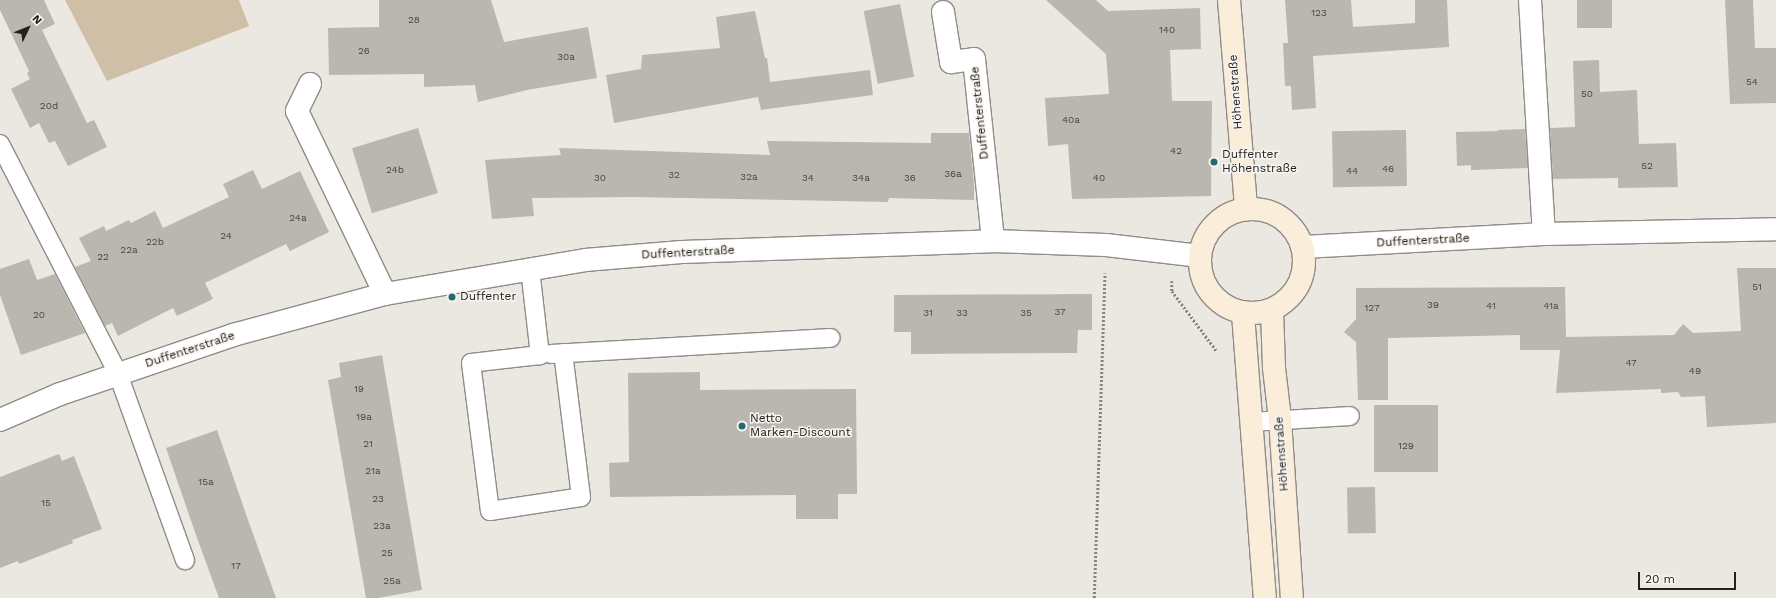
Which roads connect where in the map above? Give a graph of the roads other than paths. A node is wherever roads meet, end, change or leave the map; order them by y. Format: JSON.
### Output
{"nodes":[{"id":1,"x":1229,"y":0,"type":"edge"},
{"id":2,"x":1530,"y":0,"type":"edge"},
{"id":3,"x":943,"y":12,"type":"dead end"},
{"id":4,"x":310,"y":84,"type":"dead end"},
{"id":5,"x":0,"y":144,"type":"edge"},
{"id":6,"x":1246,"y":209,"type":"junction"},
{"id":7,"x":1776,"y":230,"type":"edge"},
{"id":8,"x":1544,"y":234,"type":"junction"},
{"id":9,"x":993,"y":241,"type":"junction"},
{"id":10,"x":1302,"y":247,"type":"junction"},
{"id":11,"x":1199,"y":256,"type":"junction"},
{"id":12,"x":530,"y":269,"type":"junction"},
{"id":13,"x":386,"y":294,"type":"junction"},
{"id":14,"x":1272,"y":310,"type":"junction"},
{"id":15,"x":1243,"y":314,"type":"junction"},
{"id":16,"x":831,"y":338,"type":"dead end"},
{"id":17,"x":563,"y":354,"type":"junction"},
{"id":18,"x":540,"y":355,"type":"junction"},
{"id":19,"x":118,"y":374,"type":"junction"},
{"id":20,"x":1350,"y":416,"type":"dead end"},
{"id":21,"x":1280,"y":419,"type":"junction"},
{"id":22,"x":0,"y":420,"type":"edge"},
{"id":23,"x":1251,"y":422,"type":"junction"},
{"id":24,"x":185,"y":560,"type":"dead end"},
{"id":25,"x":1265,"y":598,"type":"edge"},
{"id":26,"x":1292,"y":598,"type":"edge"}],
"edges":[{"from":1,"to":6,"type":"street","name":"Höhenstraße"},
{"from":2,"to":8,"type":"street"},
{"from":3,"to":9,"type":"street","name":"Duffenterstraße"},
{"from":4,"to":13,"type":"street"},
{"from":5,"to":19,"type":"lane"},
{"from":6,"to":10,"type":"street"},
{"from":6,"to":11,"type":"street"},
{"from":7,"to":8,"type":"street","name":"Duffenterstraße"},
{"from":8,"to":10,"type":"street","name":"Duffenterstraße"},
{"from":9,"to":11,"type":"street","name":"Duffenterstraße"},
{"from":9,"to":12,"type":"street","name":"Duffenterstraße"},
{"from":10,"to":14,"type":"street"},
{"from":11,"to":15,"type":"street"},
{"from":12,"to":13,"type":"street","name":"Duffenterstraße"},
{"from":12,"to":18,"type":"lane"},
{"from":13,"to":19,"type":"street","name":"Duffenterstraße"},
{"from":14,"to":15,"type":"street"},
{"from":14,"to":21,"type":"street","name":"Höhenstraße"},
{"from":15,"to":23,"type":"street"},
{"from":16,"to":17,"type":"lane"},
{"from":17,"to":18,"type":"lane"},
{"from":17,"to":18,"type":"lane"},
{"from":19,"to":22,"type":"street","name":"Duffenterstraße"},
{"from":19,"to":24,"type":"lane"},
{"from":20,"to":21,"type":"lane"},
{"from":21,"to":23,"type":"lane"},
{"from":21,"to":26,"type":"street","name":"Höhenstraße"},
{"from":23,"to":25,"type":"street"}]}
